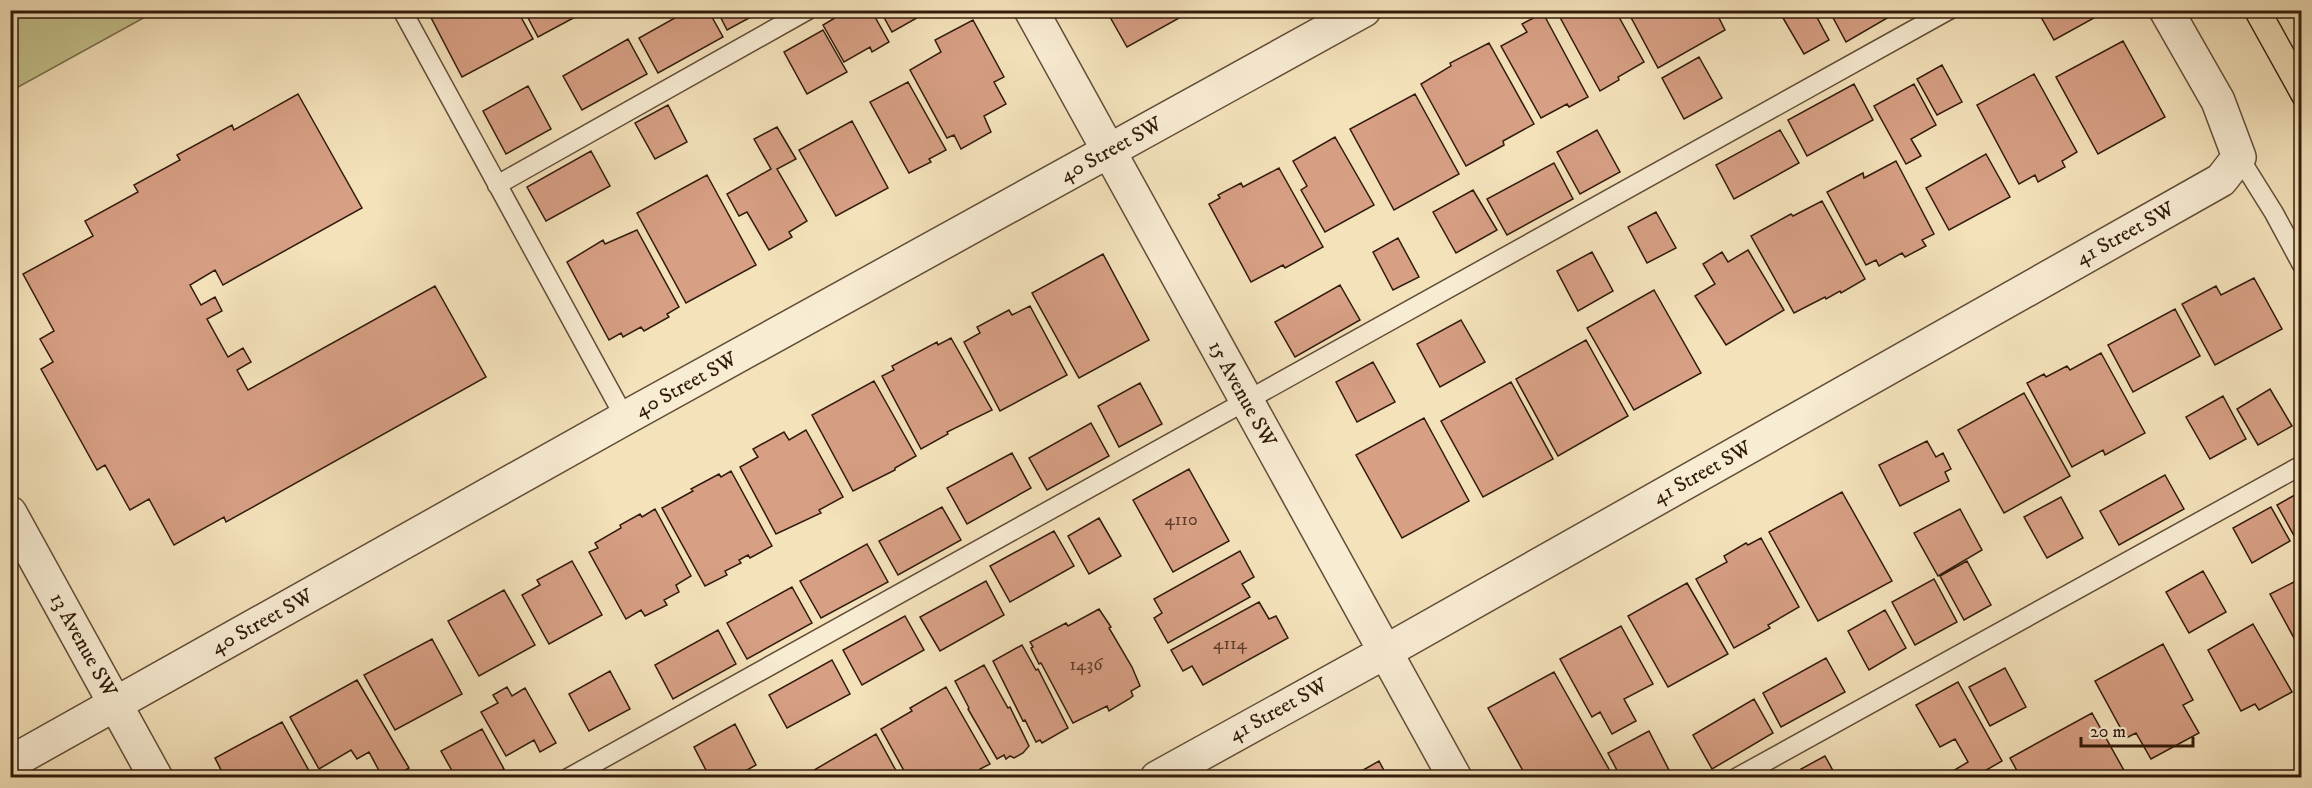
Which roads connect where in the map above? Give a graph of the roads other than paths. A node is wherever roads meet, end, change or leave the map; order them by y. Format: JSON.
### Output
{"nodes":[{"id":1,"x":402,"y":10,"type":"edge"},
{"id":2,"x":808,"y":10,"type":"edge"},
{"id":3,"x":1031,"y":10,"type":"edge"},
{"id":4,"x":1364,"y":10,"type":"edge"},
{"id":5,"x":1948,"y":10,"type":"edge"},
{"id":6,"x":2166,"y":10,"type":"edge"},
{"id":7,"x":1109,"y":151,"type":"junction"},
{"id":8,"x":2239,"y":157,"type":"junction"},
{"id":9,"x":497,"y":185,"type":"junction"},
{"id":10,"x":2301,"y":265,"type":"edge"},
{"id":11,"x":1246,"y":402,"type":"junction"},
{"id":12,"x":625,"y":418,"type":"junction"},
{"id":13,"x":2301,"y":465,"type":"edge"},
{"id":14,"x":10,"y":513,"type":"edge"},
{"id":15,"x":1385,"y":652,"type":"junction"},
{"id":16,"x":116,"y":704,"type":"junction"},
{"id":17,"x":10,"y":763,"type":"edge"},
{"id":18,"x":156,"y":777,"type":"edge"},
{"id":19,"x":568,"y":777,"type":"edge"},
{"id":20,"x":1156,"y":777,"type":"edge"},
{"id":21,"x":1455,"y":777,"type":"edge"},
{"id":22,"x":1736,"y":777,"type":"edge"}],
"edges":[{"from":1,"to":9,"type":"lane"},
{"from":2,"to":9,"type":"lane"},
{"from":3,"to":7,"type":"street","name":"15 Avenue SW"},
{"from":4,"to":7,"type":"street","name":"40 Street SW"},
{"from":5,"to":11,"type":"lane"},
{"from":6,"to":8,"type":"street"},
{"from":7,"to":11,"type":"street","name":"15 Avenue SW"},
{"from":7,"to":12,"type":"street","name":"40 Street SW"},
{"from":8,"to":10,"type":"lane"},
{"from":8,"to":15,"type":"street","name":"41 Street SW"},
{"from":9,"to":12,"type":"lane"},
{"from":11,"to":15,"type":"street","name":"15 Avenue SW"},
{"from":11,"to":19,"type":"lane"},
{"from":12,"to":16,"type":"street","name":"40 Street SW"},
{"from":13,"to":22,"type":"lane"},
{"from":14,"to":16,"type":"street","name":"13 Avenue SW"},
{"from":15,"to":20,"type":"street","name":"41 Street SW"},
{"from":15,"to":21,"type":"street","name":"15 Avenue SW"},
{"from":16,"to":17,"type":"street","name":"40 Street SW"},
{"from":16,"to":18,"type":"street","name":"13 Avenue SW"}]}
